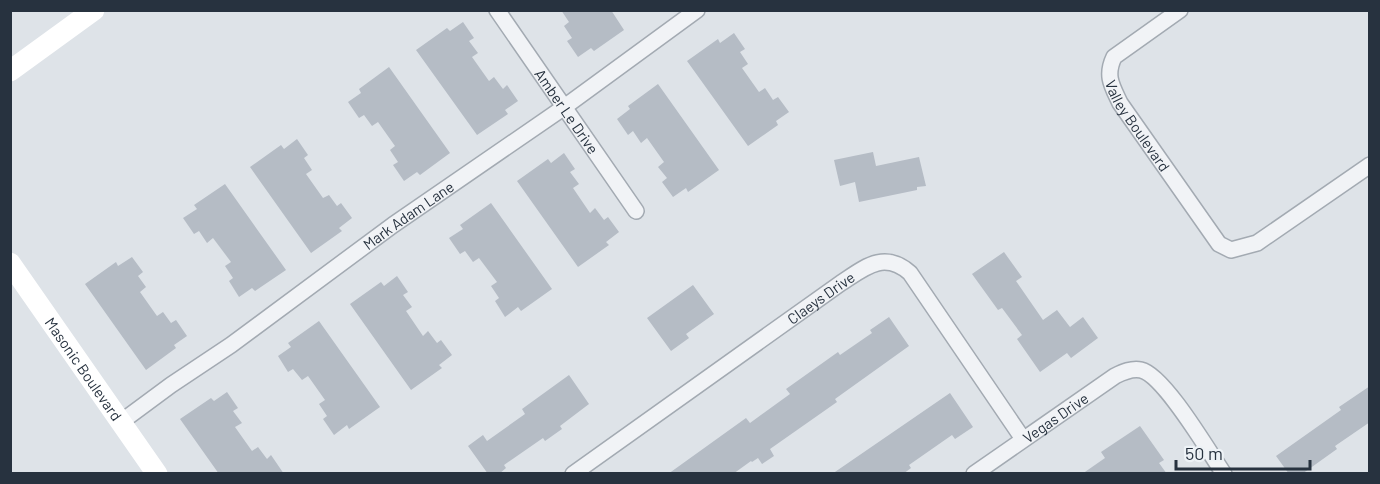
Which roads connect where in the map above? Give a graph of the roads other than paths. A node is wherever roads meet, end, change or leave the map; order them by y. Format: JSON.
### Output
{"nodes":[{"id":1,"x":94,"y":10,"type":"edge"},
{"id":2,"x":498,"y":10,"type":"edge"},
{"id":3,"x":697,"y":10,"type":"edge"},
{"id":4,"x":1180,"y":10,"type":"edge"},
{"id":5,"x":10,"y":71,"type":"edge"},
{"id":6,"x":563,"y":108,"type":"junction"},
{"id":7,"x":1370,"y":165,"type":"edge"},
{"id":8,"x":636,"y":211,"type":"dead end"},
{"id":9,"x":10,"y":263,"type":"edge"},
{"id":10,"x":121,"y":422,"type":"junction"},
{"id":11,"x":1023,"y":439,"type":"junction"},
{"id":12,"x":157,"y":474,"type":"edge"},
{"id":13,"x":573,"y":474,"type":"edge"},
{"id":14,"x":975,"y":474,"type":"edge"},
{"id":15,"x":1224,"y":474,"type":"edge"}],
"edges":[{"from":1,"to":5,"type":"street"},
{"from":2,"to":6,"type":"street","name":"Amber Le Drive"},
{"from":3,"to":6,"type":"street","name":"Mark Adam Lane"},
{"from":4,"to":7,"type":"street","name":"Valley Boulevard"},
{"from":6,"to":8,"type":"street","name":"Amber Le Drive"},
{"from":6,"to":10,"type":"street","name":"Mark Adam Lane"},
{"from":9,"to":10,"type":"street","name":"Masonic Boulevard"},
{"from":10,"to":12,"type":"street","name":"Masonic Boulevard"},
{"from":11,"to":13,"type":"street","name":"Claeys Drive"},
{"from":11,"to":14,"type":"street","name":"Vegas Drive"},
{"from":11,"to":15,"type":"street","name":"Vegas Drive"}]}
